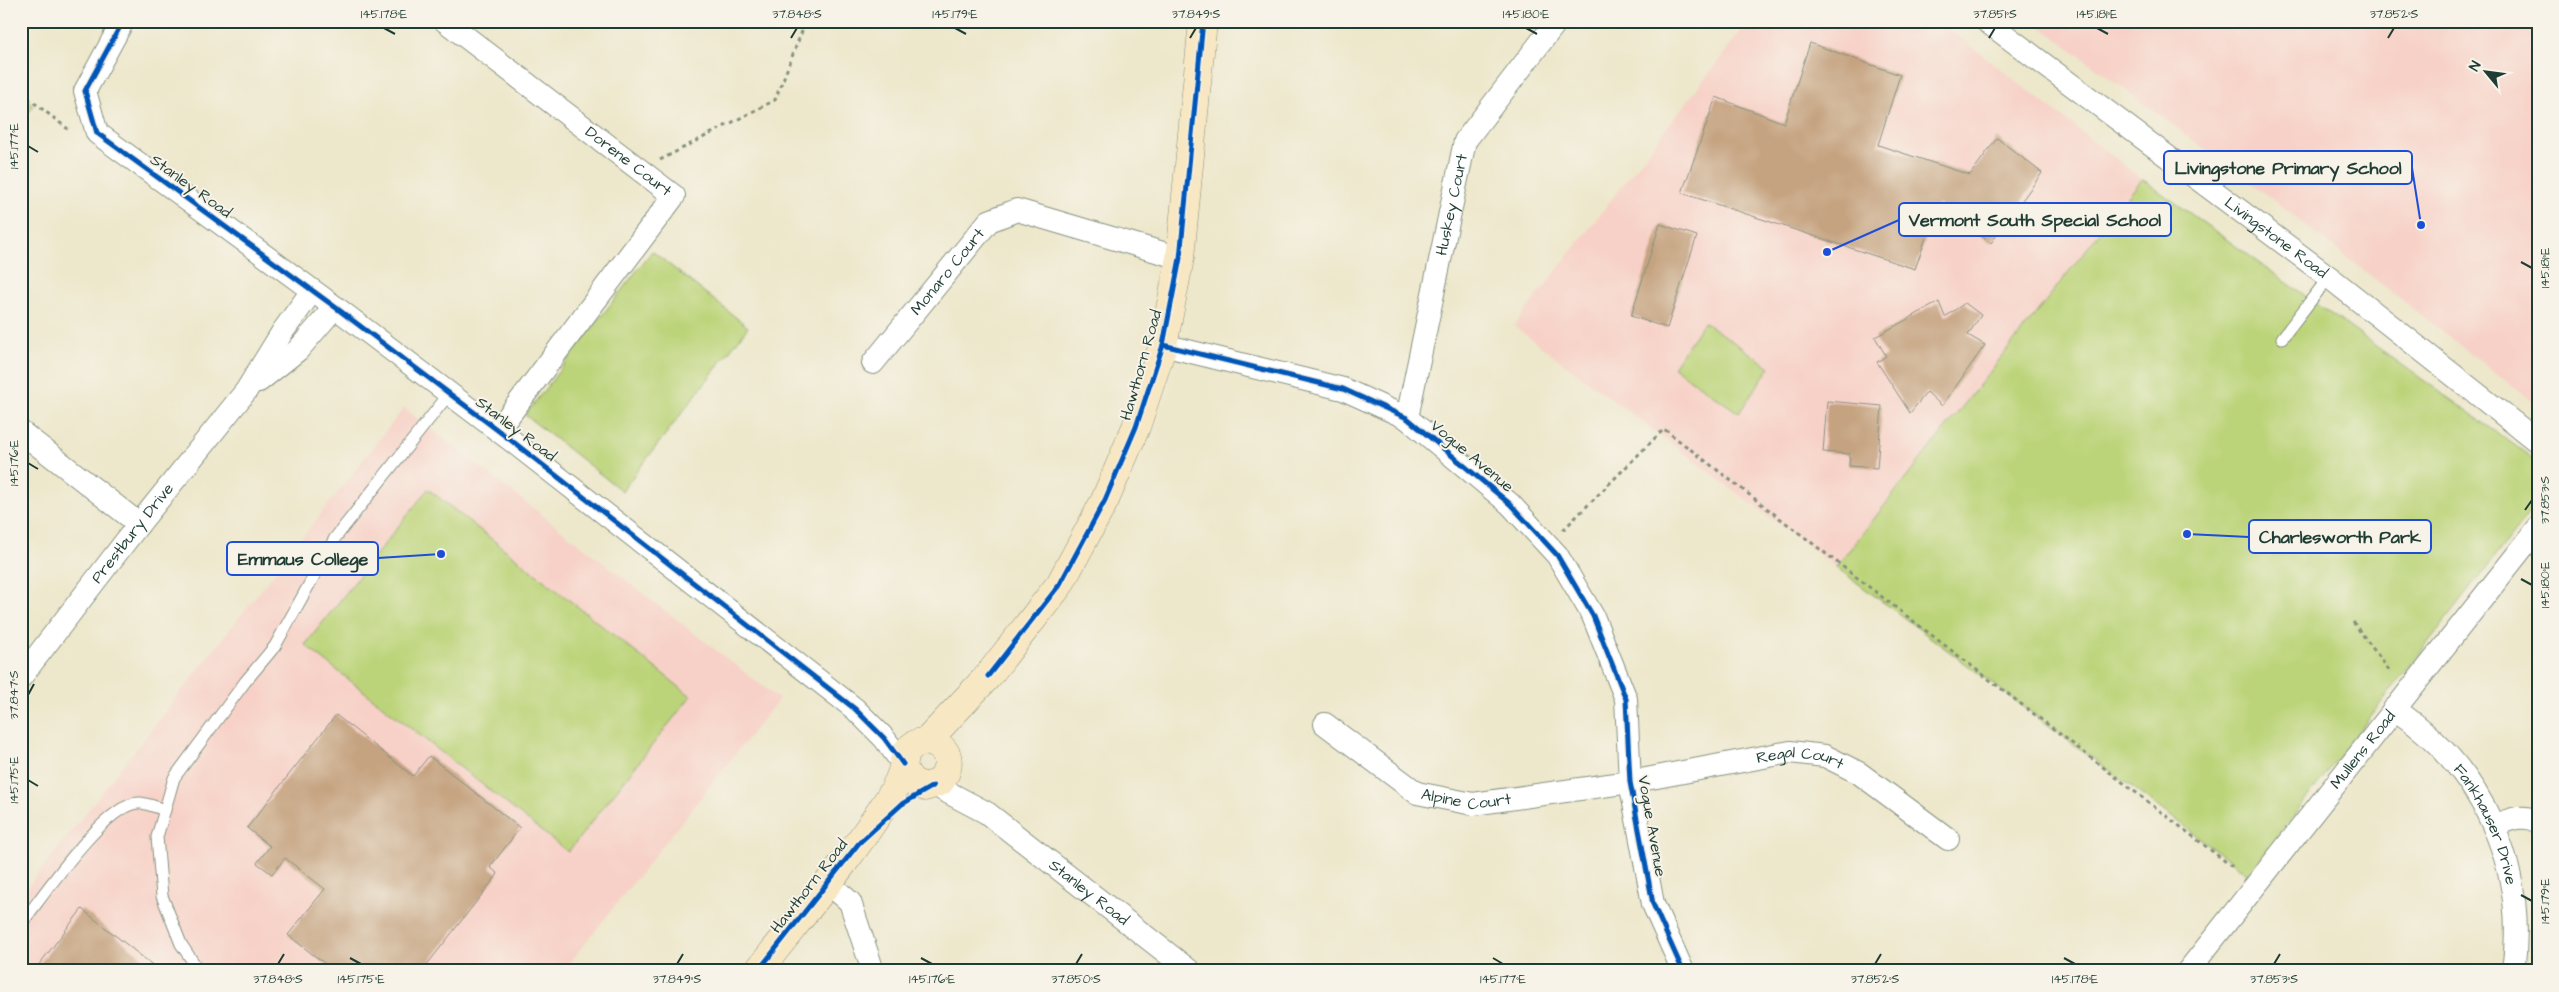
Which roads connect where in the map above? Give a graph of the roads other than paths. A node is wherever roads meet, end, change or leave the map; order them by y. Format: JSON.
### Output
{"nodes":[{"id":1,"x":123,"y":21,"type":"edge"},
{"id":2,"x":446,"y":21,"type":"edge"},
{"id":3,"x":1203,"y":21,"type":"edge"},
{"id":4,"x":1557,"y":21,"type":"edge"},
{"id":5,"x":1986,"y":21,"type":"edge"},
{"id":6,"x":1180,"y":258,"type":"junction"},
{"id":7,"x":2329,"y":277,"type":"junction"},
{"id":8,"x":312,"y":291,"type":"junction"},
{"id":9,"x":335,"y":307,"type":"junction"},
{"id":10,"x":2282,"y":338,"type":"dead end"},
{"id":11,"x":1163,"y":345,"type":"junction"},
{"id":12,"x":873,"y":363,"type":"dead end"},
{"id":13,"x":246,"y":391,"type":"junction"},
{"id":14,"x":449,"y":394,"type":"junction"},
{"id":15,"x":1407,"y":418,"type":"junction"},
{"id":16,"x":498,"y":430,"type":"junction"},
{"id":17,"x":21,"y":432,"type":"edge"},
{"id":18,"x":2538,"y":442,"type":"edge"},
{"id":19,"x":139,"y":524,"type":"junction"},
{"id":20,"x":2538,"y":528,"type":"edge"},
{"id":21,"x":21,"y":676,"type":"edge"},
{"id":22,"x":988,"y":676,"type":"junction"},
{"id":23,"x":2394,"y":708,"type":"junction"},
{"id":24,"x":855,"y":709,"type":"junction"},
{"id":25,"x":1325,"y":724,"type":"dead end"},
{"id":26,"x":925,"y":741,"type":"junction"},
{"id":27,"x":903,"y":766,"type":"junction"},
{"id":28,"x":941,"y":774,"type":"junction"},
{"id":29,"x":1630,"y":782,"type":"junction"},
{"id":30,"x":165,"y":810,"type":"junction"},
{"id":31,"x":2538,"y":822,"type":"edge"},
{"id":32,"x":2495,"y":825,"type":"junction"},
{"id":33,"x":1948,"y":839,"type":"dead end"},
{"id":34,"x":859,"y":843,"type":"junction"},
{"id":35,"x":828,"y":883,"type":"junction"},
{"id":36,"x":21,"y":924,"type":"edge"},
{"id":37,"x":199,"y":971,"type":"edge"},
{"id":38,"x":758,"y":971,"type":"edge"},
{"id":39,"x":873,"y":971,"type":"edge"},
{"id":40,"x":1190,"y":971,"type":"edge"},
{"id":41,"x":1683,"y":971,"type":"edge"},
{"id":42,"x":2188,"y":971,"type":"edge"},
{"id":43,"x":2513,"y":971,"type":"edge"}],
"edges":[{"from":1,"to":8,"type":"street","name":"Stanley Road"},
{"from":2,"to":16,"type":"street","name":"Dorene Court"},
{"from":3,"to":6,"type":"main road","name":"Hawthorn Road"},
{"from":4,"to":15,"type":"street","name":"Huskey Court"},
{"from":5,"to":7,"type":"street","name":"Livingstone Road"},
{"from":6,"to":11,"type":"main road","name":"Hawthorn Road"},
{"from":6,"to":12,"type":"street","name":"Monaro Court"},
{"from":7,"to":10,"type":"lane"},
{"from":7,"to":18,"type":"street","name":"Livingstone Road"},
{"from":8,"to":9,"type":"street","name":"Stanley Road"},
{"from":8,"to":13,"type":"street","name":"Prestbury Drive"},
{"from":9,"to":13,"type":"street","name":"Prestbury Drive"},
{"from":9,"to":14,"type":"street","name":"Stanley Road"},
{"from":11,"to":15,"type":"street","name":"Vogue Avenue"},
{"from":11,"to":22,"type":"main road","name":"Hawthorn Road"},
{"from":13,"to":19,"type":"street","name":"Prestbury Drive"},
{"from":14,"to":16,"type":"street","name":"Stanley Road"},
{"from":14,"to":30,"type":"lane"},
{"from":15,"to":29,"type":"street","name":"Vogue Avenue"},
{"from":16,"to":24,"type":"street","name":"Stanley Road"},
{"from":17,"to":19,"type":"street"},
{"from":19,"to":21,"type":"street","name":"Prestbury Drive"},
{"from":20,"to":23,"type":"street","name":"Mullens Road"},
{"from":22,"to":26,"type":"main road","name":"Hawthorn Road"},
{"from":22,"to":28,"type":"main road","name":"Hawthorn Road"},
{"from":23,"to":32,"type":"street","name":"Fankhauser Drive"},
{"from":23,"to":42,"type":"street","name":"Mullens Road"},
{"from":24,"to":26,"type":"street","name":"Stanley Road"},
{"from":24,"to":27,"type":"street","name":"Stanley Road"},
{"from":25,"to":29,"type":"street","name":"Alpine Court"},
{"from":26,"to":27,"type":"main road"},
{"from":26,"to":28,"type":"main road"},
{"from":27,"to":28,"type":"main road"},
{"from":27,"to":34,"type":"main road","name":"Hawthorn Road"},
{"from":28,"to":34,"type":"main road","name":"Hawthorn Road"},
{"from":28,"to":40,"type":"street","name":"Stanley Road"},
{"from":29,"to":33,"type":"street","name":"Regal Court"},
{"from":29,"to":41,"type":"street","name":"Vogue Avenue"},
{"from":30,"to":36,"type":"lane"},
{"from":30,"to":37,"type":"lane"},
{"from":31,"to":32,"type":"street"},
{"from":32,"to":43,"type":"street","name":"Fankhauser Drive"},
{"from":34,"to":35,"type":"main road","name":"Hawthorn Road"},
{"from":35,"to":38,"type":"main road","name":"Hawthorn Road"},
{"from":35,"to":39,"type":"street"}]}
